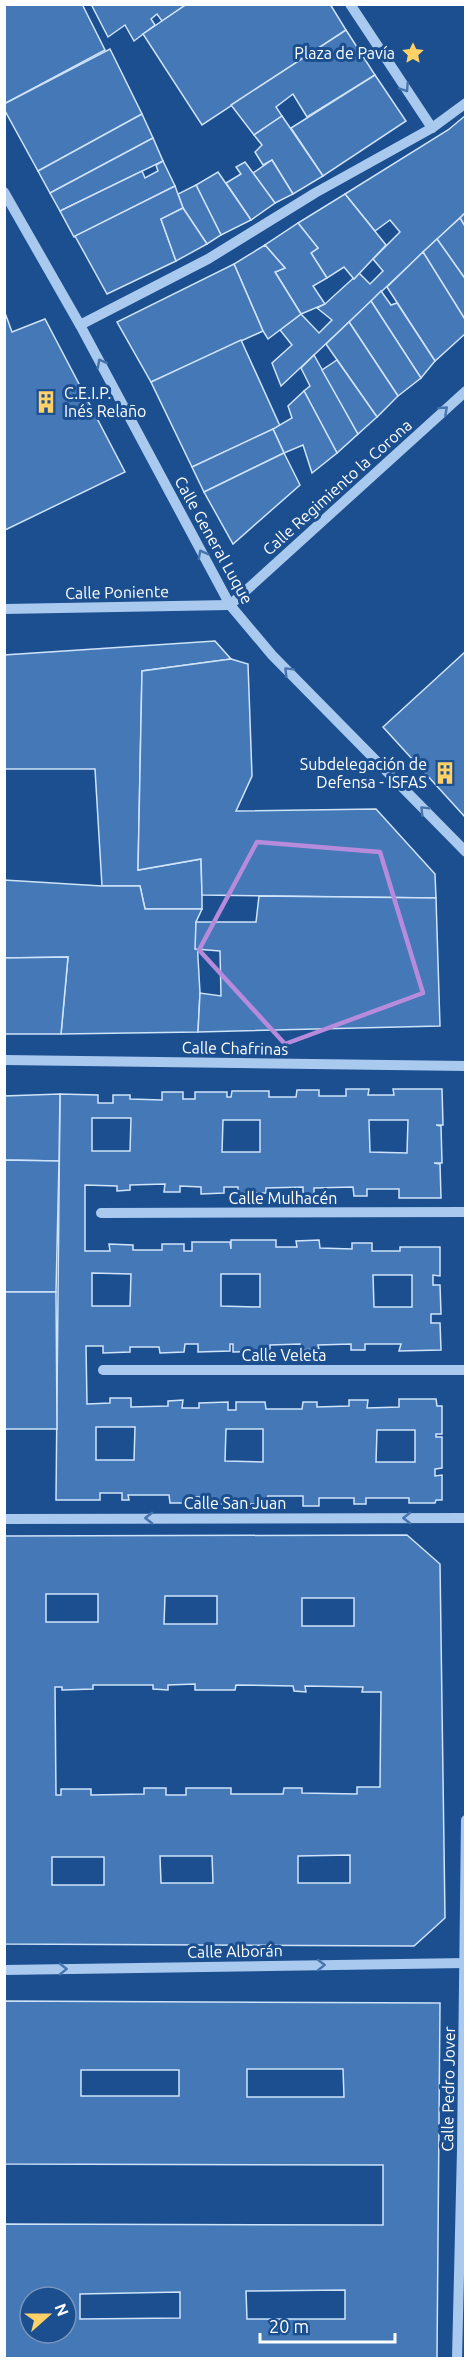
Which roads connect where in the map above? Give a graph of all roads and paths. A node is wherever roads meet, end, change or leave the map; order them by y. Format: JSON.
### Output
{"nodes":[{"id":1,"x":350,"y":4,"type":"edge"},
{"id":2,"x":465,"y":103,"type":"edge"},
{"id":3,"x":432,"y":128,"type":"junction"},
{"id":4,"x":4,"y":192,"type":"edge"},
{"id":5,"x":80,"y":325,"type":"junction"},
{"id":6,"x":465,"y":391,"type":"edge"},
{"id":7,"x":230,"y":605,"type":"junction"},
{"id":8,"x":4,"y":609,"type":"edge"},
{"id":9,"x":465,"y":852,"type":"edge"},
{"id":10,"x":4,"y":1060,"type":"edge"},
{"id":11,"x":465,"y":1066,"type":"edge"},
{"id":12,"x":465,"y":1212,"type":"edge"},
{"id":13,"x":101,"y":1213,"type":"dead end"},
{"id":14,"x":103,"y":1370,"type":"dead end"},
{"id":15,"x":465,"y":1370,"type":"edge"},
{"id":16,"x":465,"y":1518,"type":"edge"},
{"id":17,"x":4,"y":1519,"type":"edge"},
{"id":18,"x":465,"y":1820,"type":"edge"},
{"id":19,"x":465,"y":1963,"type":"edge"},
{"id":20,"x":4,"y":1970,"type":"edge"},
{"id":21,"x":464,"y":2150,"type":"edge"},
{"id":22,"x":457,"y":2358,"type":"edge"}],
"edges":[{"from":1,"to":3,"type":"street","one_way":true},
{"from":2,"to":3,"type":"street"},
{"from":3,"to":5,"type":"street"},
{"from":4,"to":5,"type":"street","name":"Calle General Luque"},
{"from":7,"to":5,"type":"street","name":"Calle General Luque","one_way":true},
{"from":7,"to":6,"type":"street","name":"Calle Regimiento la Corona","one_way":true},
{"from":7,"to":8,"type":"street","name":"Calle Poniente"},
{"from":9,"to":7,"type":"street","name":"Calle General Luque","one_way":true},
{"from":10,"to":11,"type":"street","name":"Calle Chafrinas"},
{"from":12,"to":13,"type":"street","name":"Calle Mulhacén"},
{"from":14,"to":15,"type":"street","name":"Calle Veleta"},
{"from":16,"to":17,"type":"street","name":"Calle San Juan","one_way":true},
{"from":18,"to":19,"type":"street","name":"Calle Pedro Jover"},
{"from":20,"to":19,"type":"street","name":"Calle Alborán","one_way":true},
{"from":19,"to":21,"type":"street","name":"Calle Pedro Jover"},
{"from":21,"to":22,"type":"street","name":"Calle Pedro Jover"}]}
